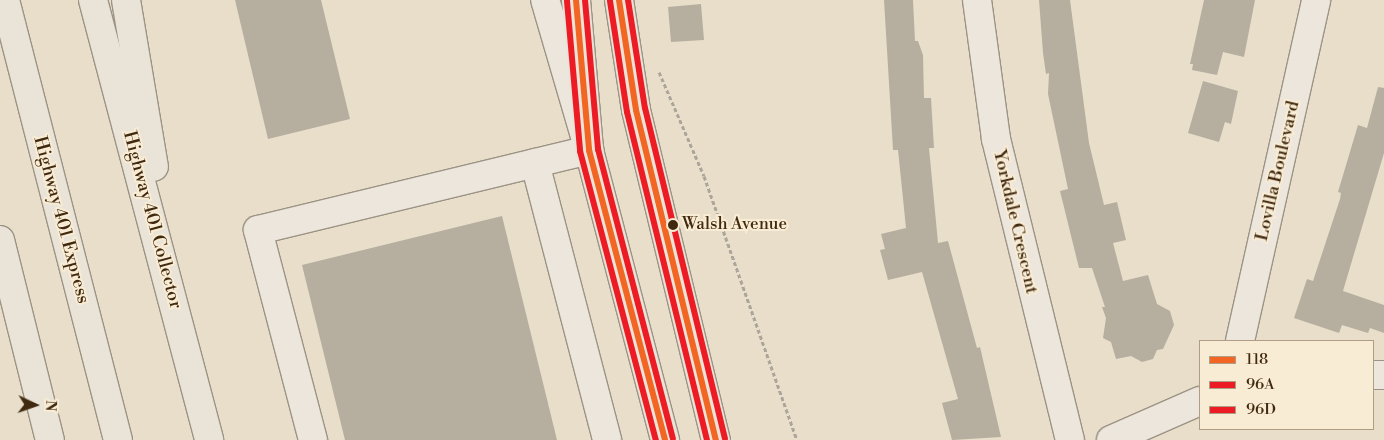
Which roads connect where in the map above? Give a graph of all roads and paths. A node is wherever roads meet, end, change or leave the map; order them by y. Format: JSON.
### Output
{"nodes":[{"id":1,"x":5,"y":0,"type":"edge"},
{"id":2,"x":93,"y":0,"type":"edge"},
{"id":3,"x":126,"y":0,"type":"edge"},
{"id":4,"x":576,"y":0,"type":"edge"},
{"id":5,"x":619,"y":0,"type":"edge"},
{"id":6,"x":977,"y":0,"type":"edge"},
{"id":7,"x":1316,"y":0,"type":"edge"},
{"id":8,"x":546,"y":7,"type":"edge"},
{"id":9,"x":655,"y":65,"type":"dead end"},
{"id":10,"x":589,"y":150,"type":"junction"},
{"id":11,"x":535,"y":163,"type":"junction"},
{"id":12,"x":0,"y":240,"type":"edge"},
{"id":13,"x":181,"y":329,"type":"junction"},
{"id":14,"x":1240,"y":340,"type":"edge"},
{"id":15,"x":1199,"y":401,"type":"edge"},
{"id":16,"x":50,"y":440,"type":"edge"},
{"id":17,"x":118,"y":440,"type":"edge"},
{"id":18,"x":209,"y":440,"type":"edge"},
{"id":19,"x":313,"y":440,"type":"edge"},
{"id":20,"x":607,"y":440,"type":"edge"},
{"id":21,"x":665,"y":440,"type":"edge"},
{"id":22,"x":716,"y":440,"type":"edge"},
{"id":23,"x":797,"y":440,"type":"edge"},
{"id":24,"x":1070,"y":440,"type":"edge"},
{"id":25,"x":1111,"y":440,"type":"edge"}],
"edges":[{"from":1,"to":17,"type":"main road","name":"Highway 401 Express"},
{"from":2,"to":13,"type":"main road","name":"Highway 401 Collector"},
{"from":3,"to":13,"type":"main road"},
{"from":4,"to":10,"type":"main road"},
{"from":5,"to":22,"type":"main road"},
{"from":6,"to":24,"type":"street","name":"Yorkdale Crescent"},
{"from":7,"to":14,"type":"street","name":"Lovilla Boulevard"},
{"from":8,"to":10,"type":"street"},
{"from":9,"to":23,"type":"path"},
{"from":10,"to":11,"type":"street"},
{"from":10,"to":21,"type":"main road"},
{"from":11,"to":19,"type":"street"},
{"from":11,"to":20,"type":"street"},
{"from":12,"to":16,"type":"main road"},
{"from":13,"to":18,"type":"main road","name":"Highway 401 Collector"},
{"from":15,"to":25,"type":"street"}]}
